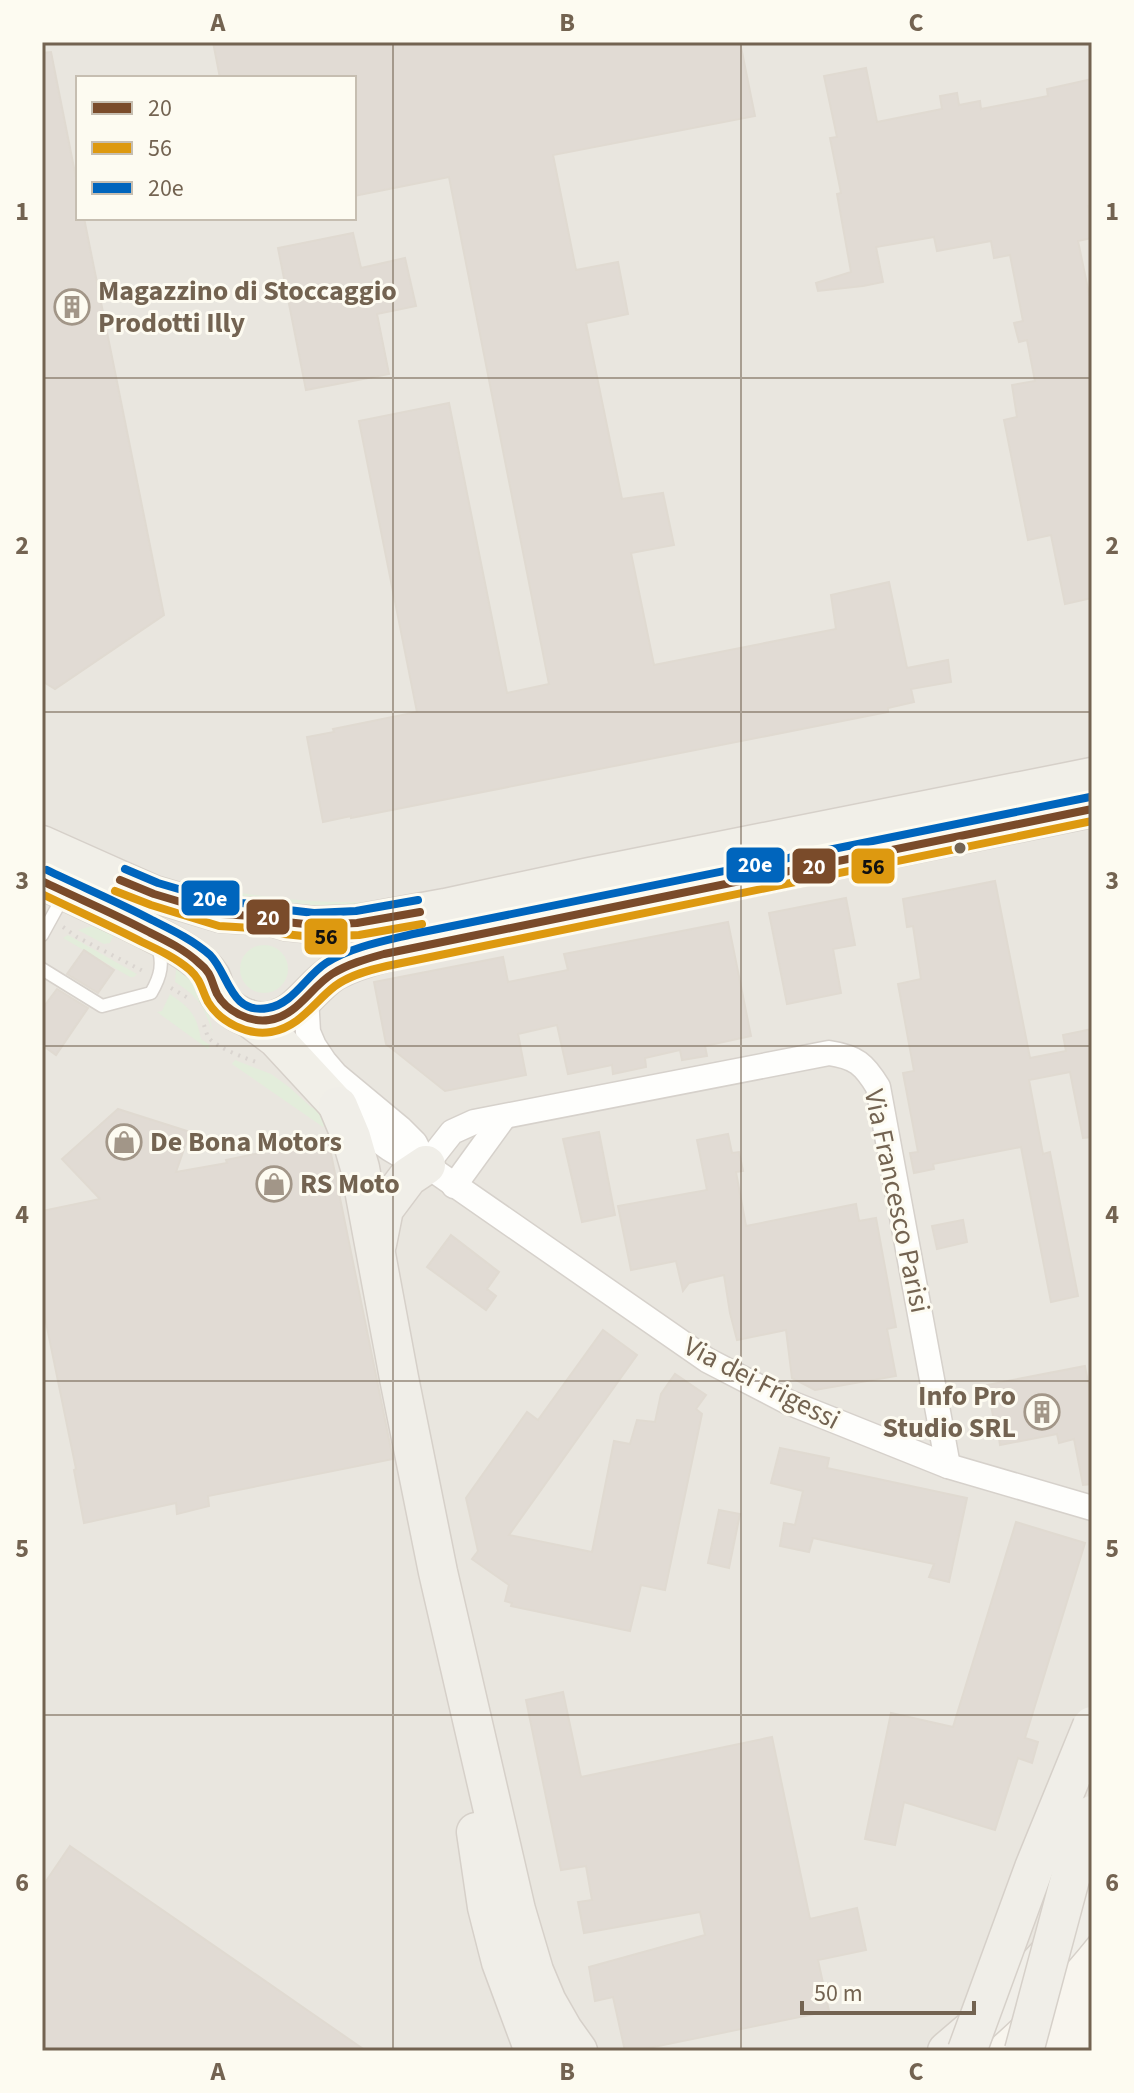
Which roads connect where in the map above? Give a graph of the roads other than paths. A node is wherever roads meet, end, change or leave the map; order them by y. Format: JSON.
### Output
{"nodes":[{"id":1,"x":1092,"y":776,"type":"edge"},
{"id":2,"x":1092,"y":809,"type":"edge"},
{"id":3,"x":42,"y":844,"type":"edge"},
{"id":4,"x":54,"y":887,"type":"edge"},
{"id":5,"x":269,"y":920,"type":"junction"},
{"id":6,"x":151,"y":932,"type":"junction"},
{"id":7,"x":42,"y":935,"type":"edge"},
{"id":8,"x":42,"y":969,"type":"edge"},
{"id":9,"x":212,"y":977,"type":"junction"},
{"id":10,"x":306,"y":997,"type":"junction"},
{"id":11,"x":248,"y":1018,"type":"junction"},
{"id":12,"x":338,"y":1106,"type":"junction"},
{"id":13,"x":504,"y":1117,"type":"junction"},
{"id":14,"x":440,"y":1175,"type":"junction"},
{"id":15,"x":376,"y":1251,"type":"junction"},
{"id":16,"x":948,"y":1466,"type":"junction"},
{"id":17,"x":1092,"y":1508,"type":"edge"},
{"id":18,"x":1092,"y":1726,"type":"edge"},
{"id":19,"x":1092,"y":1815,"type":"edge"},
{"id":20,"x":492,"y":1855,"type":"junction"},
{"id":21,"x":1092,"y":1900,"type":"edge"},
{"id":22,"x":534,"y":2051,"type":"edge"},
{"id":23,"x":578,"y":2051,"type":"edge"},
{"id":24,"x":947,"y":2051,"type":"edge"},
{"id":25,"x":967,"y":2051,"type":"edge"},
{"id":26,"x":1024,"y":2051,"type":"edge"}],
"edges":[{"from":1,"to":5,"type":"main road"},
{"from":2,"to":10,"type":"main road"},
{"from":3,"to":5,"type":"main road"},
{"from":4,"to":6,"type":"main road"},
{"from":4,"to":7,"type":"lane"},
{"from":5,"to":9,"type":"main road"},
{"from":5,"to":10,"type":"main road"},
{"from":6,"to":8,"type":"lane"},
{"from":6,"to":9,"type":"main road"},
{"from":9,"to":11,"type":"main road"},
{"from":10,"to":11,"type":"main road"},
{"from":10,"to":14,"type":"street","name":"Via dei Frigessi"},
{"from":11,"to":12,"type":"main road"},
{"from":12,"to":14,"type":"street","name":"Via dei Frigessi"},
{"from":12,"to":15,"type":"highway"},
{"from":13,"to":14,"type":"street"},
{"from":13,"to":14,"type":"street","name":"Via Francesco Parisi"},
{"from":13,"to":16,"type":"street","name":"Via Francesco Parisi"},
{"from":14,"to":15,"type":"highway"},
{"from":14,"to":16,"type":"street","name":"Via dei Frigessi"},
{"from":15,"to":20,"type":"highway"},
{"from":16,"to":17,"type":"street","name":"Via dei Frigessi"},
{"from":18,"to":25,"type":"highway","bridge":true},
{"from":19,"to":26,"type":"highway","bridge":true},
{"from":20,"to":22,"type":"highway"},
{"from":20,"to":23,"type":"highway"},
{"from":21,"to":24,"type":"highway","bridge":true}]}
